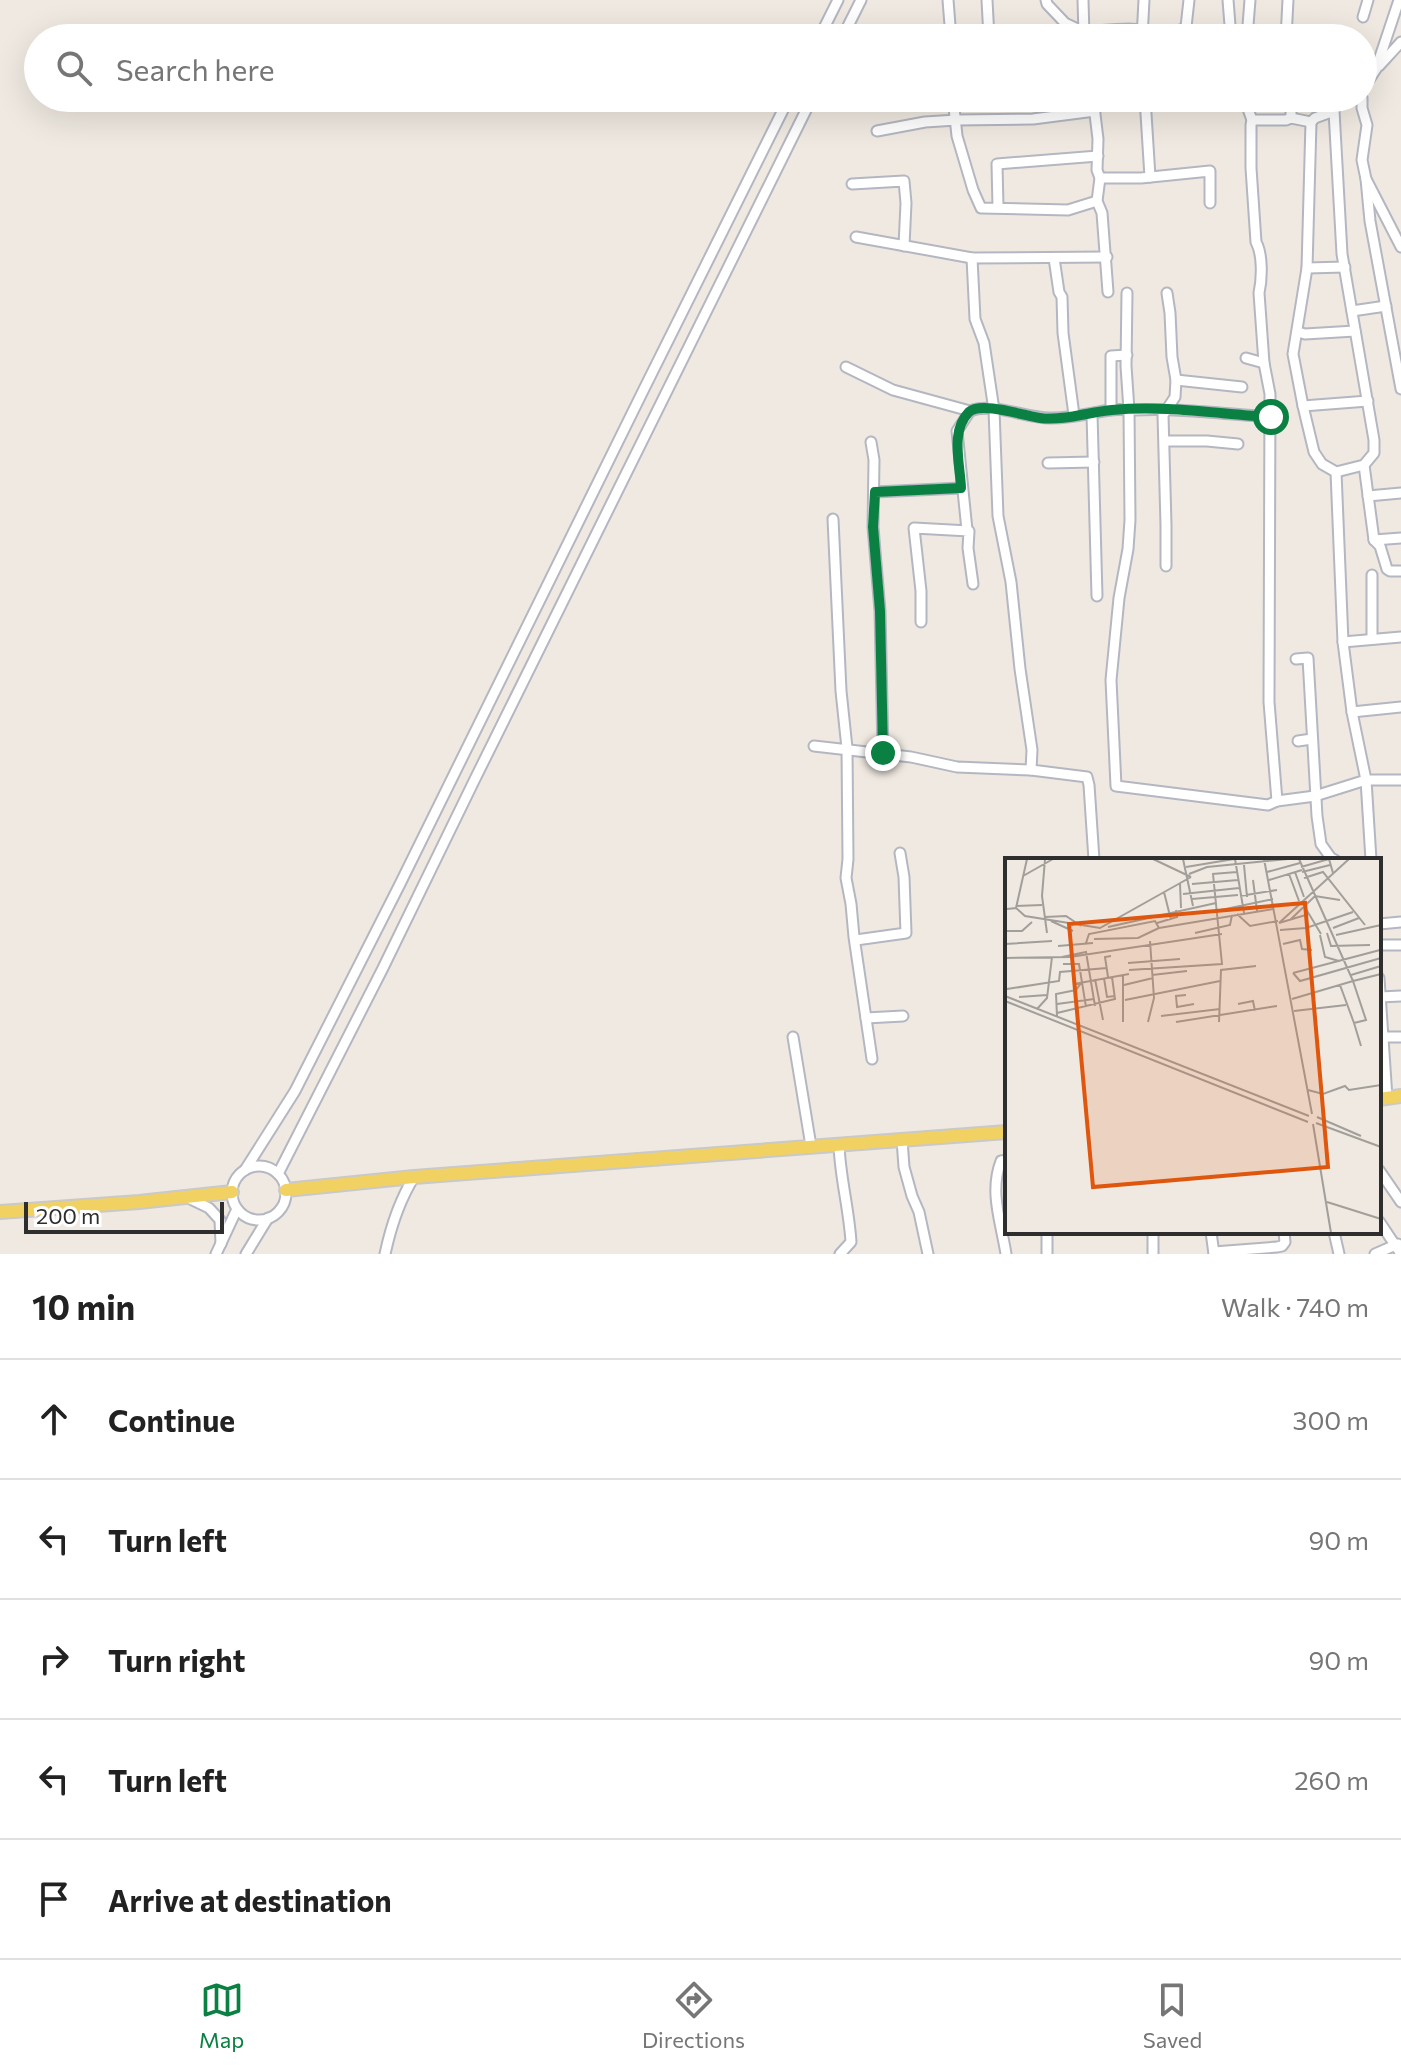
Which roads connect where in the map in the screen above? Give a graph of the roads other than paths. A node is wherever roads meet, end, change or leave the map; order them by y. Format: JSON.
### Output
{"nodes":[{"id":1,"x":838,"y":0,"type":"edge"},
{"id":2,"x":861,"y":0,"type":"edge"},
{"id":3,"x":948,"y":0,"type":"edge"},
{"id":4,"x":987,"y":0,"type":"edge"},
{"id":5,"x":1046,"y":0,"type":"edge"},
{"id":6,"x":1083,"y":0,"type":"edge"},
{"id":7,"x":1144,"y":0,"type":"edge"},
{"id":8,"x":1189,"y":0,"type":"edge"},
{"id":9,"x":1228,"y":0,"type":"edge"},
{"id":10,"x":1250,"y":0,"type":"edge"},
{"id":11,"x":1288,"y":0,"type":"edge"},
{"id":12,"x":1368,"y":0,"type":"edge"},
{"id":13,"x":1399,"y":0,"type":"edge"},
{"id":14,"x":1363,"y":17,"type":"dead end"},
{"id":15,"x":826,"y":24,"type":"edge"},
{"id":16,"x":849,"y":24,"type":"edge"},
{"id":17,"x":950,"y":24,"type":"edge"},
{"id":18,"x":988,"y":24,"type":"edge"},
{"id":19,"x":1066,"y":24,"type":"edge"},
{"id":20,"x":1083,"y":24,"type":"edge"},
{"id":21,"x":1143,"y":24,"type":"edge"},
{"id":22,"x":1186,"y":24,"type":"edge"},
{"id":23,"x":1230,"y":24,"type":"edge"},
{"id":24,"x":1248,"y":24,"type":"edge"},
{"id":25,"x":1287,"y":24,"type":"edge"},
{"id":26,"x":1401,"y":42,"type":"edge"},
{"id":27,"x":1377,"y":66,"type":"edge"},
{"id":28,"x":1377,"y":68,"type":"edge"},
{"id":29,"x":782,"y":112,"type":"edge"},
{"id":30,"x":805,"y":112,"type":"edge"},
{"id":31,"x":956,"y":112,"type":"edge"},
{"id":32,"x":1087,"y":112,"type":"edge"},
{"id":33,"x":1095,"y":112,"type":"edge"},
{"id":34,"x":1146,"y":112,"type":"edge"},
{"id":35,"x":1249,"y":112,"type":"edge"},
{"id":36,"x":1291,"y":112,"type":"edge"},
{"id":37,"x":1331,"y":112,"type":"edge"},
{"id":38,"x":1334,"y":112,"type":"edge"},
{"id":39,"x":1363,"y":112,"type":"edge"},
{"id":40,"x":1291,"y":118,"type":"junction"},
{"id":41,"x":957,"y":120,"type":"junction"},
{"id":42,"x":1252,"y":120,"type":"junction"},
{"id":43,"x":1311,"y":122,"type":"junction"},
{"id":44,"x":877,"y":131,"type":"dead end"},
{"id":45,"x":1098,"y":156,"type":"junction"},
{"id":46,"x":1150,"y":177,"type":"junction"},
{"id":47,"x":1100,"y":178,"type":"junction"},
{"id":48,"x":1366,"y":179,"type":"junction"},
{"id":49,"x":852,"y":184,"type":"dead end"},
{"id":50,"x":1097,"y":201,"type":"junction"},
{"id":51,"x":1210,"y":203,"type":"dead end"},
{"id":52,"x":998,"y":207,"type":"junction"},
{"id":53,"x":856,"y":237,"type":"dead end"},
{"id":54,"x":904,"y":246,"type":"junction"},
{"id":55,"x":1401,"y":247,"type":"edge"},
{"id":56,"x":1107,"y":257,"type":"junction"},
{"id":57,"x":972,"y":258,"type":"junction"},
{"id":58,"x":1054,"y":258,"type":"junction"},
{"id":59,"x":1345,"y":267,"type":"junction"},
{"id":60,"x":1307,"y":268,"type":"junction"},
{"id":61,"x":1108,"y":292,"type":"dead end"},
{"id":62,"x":1127,"y":293,"type":"dead end"},
{"id":63,"x":1167,"y":293,"type":"dead end"},
{"id":64,"x":1386,"y":306,"type":"junction"},
{"id":65,"x":1352,"y":311,"type":"junction"},
{"id":66,"x":1355,"y":331,"type":"junction"},
{"id":67,"x":1298,"y":332,"type":"junction"},
{"id":68,"x":1127,"y":355,"type":"junction"},
{"id":69,"x":1246,"y":358,"type":"dead end"},
{"id":70,"x":1264,"y":363,"type":"junction"},
{"id":71,"x":846,"y":367,"type":"dead end"},
{"id":72,"x":1176,"y":380,"type":"junction"},
{"id":73,"x":1242,"y":387,"type":"dead end"},
{"id":74,"x":1401,"y":389,"type":"edge"},
{"id":75,"x":1368,"y":401,"type":"junction"},
{"id":76,"x":1303,"y":406,"type":"junction"},
{"id":77,"x":1169,"y":408,"type":"junction"},
{"id":78,"x":994,"y":410,"type":"junction"},
{"id":79,"x":1111,"y":410,"type":"junction"},
{"id":80,"x":1129,"y":410,"type":"junction"},
{"id":81,"x":970,"y":411,"type":"junction"},
{"id":82,"x":1092,"y":414,"type":"junction"},
{"id":83,"x":1074,"y":415,"type":"junction"},
{"id":84,"x":1271,"y":417,"type":"junction"},
{"id":85,"x":1165,"y":441,"type":"junction"},
{"id":86,"x":871,"y":442,"type":"dead end"},
{"id":87,"x":1238,"y":444,"type":"dead end"},
{"id":88,"x":1094,"y":462,"type":"junction"},
{"id":89,"x":1048,"y":463,"type":"dead end"},
{"id":90,"x":1364,"y":465,"type":"junction"},
{"id":91,"x":1336,"y":472,"type":"junction"},
{"id":92,"x":961,"y":488,"type":"junction"},
{"id":93,"x":875,"y":492,"type":"junction"},
{"id":94,"x":1401,"y":493,"type":"edge"},
{"id":95,"x":1368,"y":496,"type":"junction"},
{"id":96,"x":833,"y":519,"type":"dead end"},
{"id":97,"x":967,"y":530,"type":"junction"},
{"id":98,"x":1401,"y":538,"type":"edge"},
{"id":99,"x":1374,"y":540,"type":"junction"},
{"id":100,"x":1166,"y":566,"type":"dead end"},
{"id":101,"x":1401,"y":571,"type":"edge"},
{"id":102,"x":1372,"y":575,"type":"dead end"},
{"id":103,"x":973,"y":584,"type":"dead end"},
{"id":104,"x":1097,"y":596,"type":"dead end"},
{"id":105,"x":921,"y":622,"type":"dead end"},
{"id":106,"x":1401,"y":637,"type":"edge"},
{"id":107,"x":1372,"y":639,"type":"junction"},
{"id":108,"x":1343,"y":642,"type":"junction"},
{"id":109,"x":1296,"y":659,"type":"dead end"},
{"id":110,"x":1401,"y":707,"type":"edge"},
{"id":111,"x":1352,"y":712,"type":"junction"},
{"id":112,"x":1312,"y":739,"type":"junction"},
{"id":113,"x":1298,"y":741,"type":"dead end"},
{"id":114,"x":814,"y":746,"type":"dead end"},
{"id":115,"x":847,"y":748,"type":"junction"},
{"id":116,"x":883,"y":753,"type":"junction"},
{"id":117,"x":1031,"y":770,"type":"junction"},
{"id":118,"x":1366,"y":780,"type":"junction"},
{"id":119,"x":1401,"y":780,"type":"edge"},
{"id":120,"x":1315,"y":796,"type":"junction"},
{"id":121,"x":1277,"y":801,"type":"junction"},
{"id":122,"x":900,"y":853,"type":"dead end"},
{"id":123,"x":1094,"y":858,"type":"edge"},
{"id":124,"x":1331,"y":858,"type":"edge"},
{"id":125,"x":1371,"y":858,"type":"edge"},
{"id":126,"x":1401,"y":922,"type":"edge"},
{"id":127,"x":1381,"y":924,"type":"edge"},
{"id":128,"x":856,"y":940,"type":"junction"},
{"id":129,"x":1401,"y":996,"type":"edge"},
{"id":130,"x":1381,"y":997,"type":"edge"},
{"id":131,"x":1381,"y":1010,"type":"edge"},
{"id":132,"x":903,"y":1016,"type":"dead end"},
{"id":133,"x":866,"y":1018,"type":"junction"},
{"id":134,"x":793,"y":1037,"type":"dead end"},
{"id":135,"x":1383,"y":1037,"type":"junction"},
{"id":136,"x":1401,"y":1037,"type":"edge"},
{"id":137,"x":872,"y":1059,"type":"dead end"},
{"id":138,"x":1401,"y":1096,"type":"edge"},
{"id":139,"x":1383,"y":1098,"type":"edge"},
{"id":140,"x":1005,"y":1132,"type":"edge"},
{"id":141,"x":902,"y":1140,"type":"junction"},
{"id":142,"x":839,"y":1145,"type":"junction"},
{"id":143,"x":811,"y":1146,"type":"junction"},
{"id":144,"x":1005,"y":1160,"type":"edge"},
{"id":145,"x":245,"y":1170,"type":"junction"},
{"id":146,"x":1381,"y":1173,"type":"edge"},
{"id":147,"x":278,"y":1174,"type":"junction"},
{"id":148,"x":414,"y":1177,"type":"junction"},
{"id":149,"x":286,"y":1190,"type":"junction"},
{"id":150,"x":232,"y":1192,"type":"junction"},
{"id":151,"x":186,"y":1197,"type":"junction"},
{"id":152,"x":1401,"y":1202,"type":"edge"},
{"id":153,"x":237,"y":1209,"type":"junction"},
{"id":154,"x":0,"y":1212,"type":"edge"},
{"id":155,"x":268,"y":1218,"type":"junction"},
{"id":156,"x":1381,"y":1224,"type":"edge"},
{"id":157,"x":1284,"y":1234,"type":"edge"},
{"id":158,"x":1334,"y":1234,"type":"edge"},
{"id":159,"x":221,"y":1244,"type":"junction"},
{"id":160,"x":1399,"y":1247,"type":"edge"},
{"id":161,"x":1270,"y":1251,"type":"edge"},
{"id":162,"x":1214,"y":1253,"type":"edge"},
{"id":163,"x":216,"y":1254,"type":"edge"},
{"id":164,"x":246,"y":1254,"type":"edge"},
{"id":165,"x":385,"y":1254,"type":"edge"},
{"id":166,"x":840,"y":1254,"type":"edge"},
{"id":167,"x":928,"y":1254,"type":"edge"},
{"id":168,"x":1006,"y":1254,"type":"edge"},
{"id":169,"x":1339,"y":1254,"type":"edge"},
{"id":170,"x":1375,"y":1254,"type":"edge"}],
"edges":[{"from":1,"to":15,"type":"street"},
{"from":2,"to":16,"type":"street"},
{"from":3,"to":17,"type":"street"},
{"from":4,"to":18,"type":"street"},
{"from":5,"to":19,"type":"street"},
{"from":6,"to":20,"type":"street"},
{"from":7,"to":21,"type":"street"},
{"from":8,"to":22,"type":"street"},
{"from":9,"to":23,"type":"street"},
{"from":10,"to":24,"type":"street"},
{"from":11,"to":25,"type":"street"},
{"from":12,"to":14,"type":"street"},
{"from":13,"to":27,"type":"street"},
{"from":26,"to":28,"type":"street"},
{"from":29,"to":145,"type":"street"},
{"from":30,"to":147,"type":"street"},
{"from":31,"to":41,"type":"street"},
{"from":32,"to":41,"type":"street"},
{"from":33,"to":45,"type":"street"},
{"from":34,"to":46,"type":"street"},
{"from":35,"to":42,"type":"street"},
{"from":36,"to":40,"type":"street"},
{"from":37,"to":43,"type":"street"},
{"from":38,"to":59,"type":"street"},
{"from":39,"to":48,"type":"street"},
{"from":40,"to":42,"type":"street"},
{"from":40,"to":43,"type":"street"},
{"from":41,"to":44,"type":"street"},
{"from":41,"to":52,"type":"street"},
{"from":42,"to":70,"type":"street"},
{"from":43,"to":60,"type":"street"},
{"from":45,"to":47,"type":"street"},
{"from":45,"to":52,"type":"street"},
{"from":46,"to":47,"type":"street"},
{"from":46,"to":51,"type":"street"},
{"from":47,"to":50,"type":"street"},
{"from":48,"to":55,"type":"street"},
{"from":48,"to":64,"type":"street"},
{"from":49,"to":54,"type":"street"},
{"from":50,"to":52,"type":"street"},
{"from":50,"to":56,"type":"street"},
{"from":53,"to":54,"type":"street"},
{"from":54,"to":57,"type":"street"},
{"from":56,"to":58,"type":"street"},
{"from":56,"to":61,"type":"street"},
{"from":57,"to":58,"type":"street"},
{"from":57,"to":78,"type":"street"},
{"from":58,"to":83,"type":"street"},
{"from":59,"to":60,"type":"street"},
{"from":59,"to":65,"type":"street"},
{"from":60,"to":67,"type":"street"},
{"from":62,"to":68,"type":"street"},
{"from":63,"to":72,"type":"street"},
{"from":64,"to":65,"type":"street"},
{"from":64,"to":74,"type":"street"},
{"from":65,"to":66,"type":"street"},
{"from":66,"to":67,"type":"street"},
{"from":66,"to":75,"type":"street"},
{"from":67,"to":76,"type":"street"},
{"from":68,"to":79,"type":"street"},
{"from":68,"to":80,"type":"street"},
{"from":69,"to":70,"type":"street"},
{"from":70,"to":84,"type":"street"},
{"from":71,"to":81,"type":"street"},
{"from":72,"to":73,"type":"street"},
{"from":72,"to":77,"type":"street"},
{"from":75,"to":76,"type":"street"},
{"from":75,"to":90,"type":"street"},
{"from":76,"to":91,"type":"street"},
{"from":77,"to":80,"type":"street"},
{"from":77,"to":84,"type":"street"},
{"from":77,"to":85,"type":"street"},
{"from":78,"to":81,"type":"street"},
{"from":78,"to":83,"type":"street"},
{"from":78,"to":117,"type":"street"},
{"from":79,"to":80,"type":"street"},
{"from":79,"to":82,"type":"street"},
{"from":80,"to":121,"type":"street"},
{"from":81,"to":92,"type":"street"},
{"from":82,"to":83,"type":"street"},
{"from":82,"to":88,"type":"street"},
{"from":84,"to":121,"type":"street"},
{"from":85,"to":87,"type":"street"},
{"from":85,"to":100,"type":"street"},
{"from":86,"to":93,"type":"street"},
{"from":88,"to":89,"type":"street"},
{"from":88,"to":104,"type":"street"},
{"from":90,"to":91,"type":"street"},
{"from":90,"to":95,"type":"street"},
{"from":91,"to":108,"type":"street"},
{"from":92,"to":93,"type":"street"},
{"from":92,"to":97,"type":"street"},
{"from":93,"to":116,"type":"street"},
{"from":94,"to":95,"type":"street"},
{"from":95,"to":99,"type":"street"},
{"from":96,"to":115,"type":"street"},
{"from":97,"to":103,"type":"street"},
{"from":97,"to":105,"type":"street"},
{"from":98,"to":99,"type":"street"},
{"from":99,"to":101,"type":"street"},
{"from":102,"to":107,"type":"street"},
{"from":106,"to":107,"type":"street"},
{"from":107,"to":108,"type":"street"},
{"from":108,"to":111,"type":"street"},
{"from":109,"to":112,"type":"street"},
{"from":110,"to":111,"type":"street"},
{"from":111,"to":118,"type":"street"},
{"from":112,"to":113,"type":"street"},
{"from":112,"to":120,"type":"street"},
{"from":114,"to":115,"type":"street"},
{"from":115,"to":116,"type":"street"},
{"from":115,"to":128,"type":"street"},
{"from":116,"to":117,"type":"street"},
{"from":117,"to":123,"type":"street"},
{"from":118,"to":119,"type":"street"},
{"from":118,"to":120,"type":"street"},
{"from":118,"to":125,"type":"street"},
{"from":120,"to":121,"type":"street"},
{"from":120,"to":124,"type":"street"},
{"from":122,"to":128,"type":"street"},
{"from":126,"to":127,"type":"street"},
{"from":128,"to":133,"type":"street"},
{"from":129,"to":130,"type":"street"},
{"from":131,"to":135,"type":"street"},
{"from":132,"to":133,"type":"street"},
{"from":133,"to":137,"type":"street"},
{"from":134,"to":143,"type":"street"},
{"from":135,"to":136,"type":"street"},
{"from":135,"to":139,"type":"street"},
{"from":138,"to":139,"type":"main road"},
{"from":140,"to":141,"type":"main road"},
{"from":141,"to":142,"type":"main road"},
{"from":141,"to":167,"type":"street"},
{"from":142,"to":143,"type":"main road"},
{"from":142,"to":166,"type":"street"},
{"from":143,"to":148,"type":"main road"},
{"from":144,"to":168,"type":"street"},
{"from":145,"to":147,"type":"street"},
{"from":145,"to":150,"type":"street"},
{"from":146,"to":152,"type":"street"},
{"from":147,"to":149,"type":"street"},
{"from":148,"to":149,"type":"main road"},
{"from":148,"to":165,"type":"street"},
{"from":149,"to":155,"type":"street"},
{"from":150,"to":151,"type":"main road"},
{"from":150,"to":153,"type":"street"},
{"from":151,"to":154,"type":"main road"},
{"from":151,"to":159,"type":"street"},
{"from":153,"to":155,"type":"street"},
{"from":153,"to":159,"type":"street"},
{"from":155,"to":164,"type":"street"},
{"from":156,"to":160,"type":"street"},
{"from":157,"to":161,"type":"street"},
{"from":158,"to":169,"type":"street"},
{"from":159,"to":163,"type":"street"},
{"from":160,"to":170,"type":"street"},
{"from":161,"to":162,"type":"street"}]}
